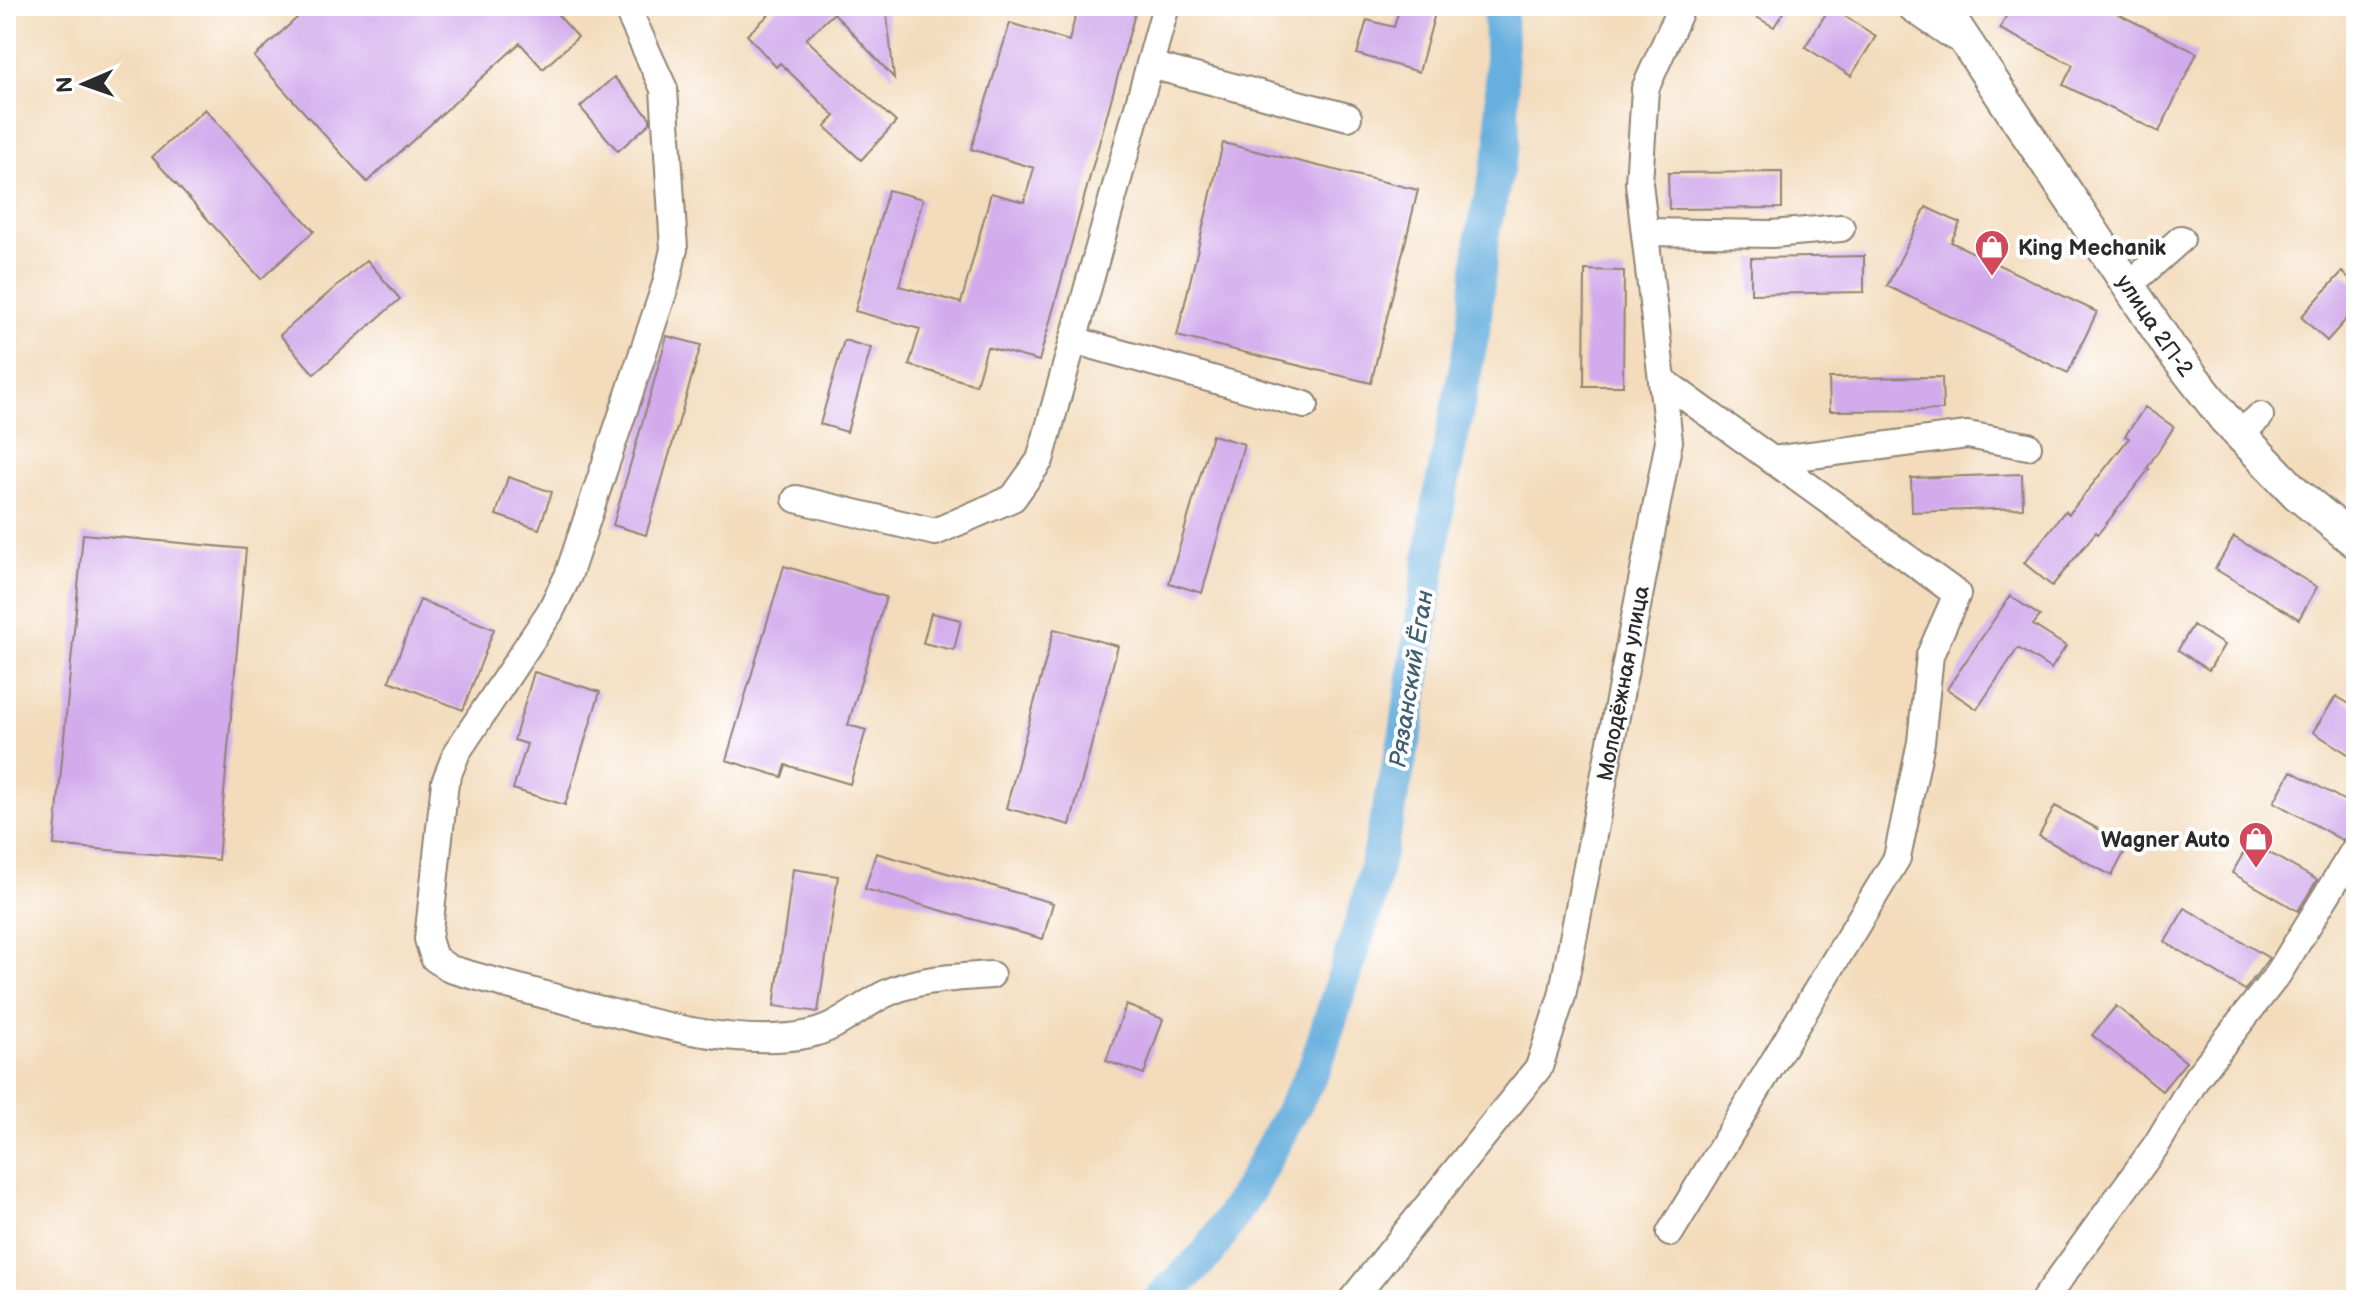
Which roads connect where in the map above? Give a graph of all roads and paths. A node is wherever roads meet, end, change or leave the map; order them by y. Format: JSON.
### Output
{"nodes":[{"id":1,"x":626,"y":6,"type":"edge"},
{"id":2,"x":1166,"y":6,"type":"edge"},
{"id":3,"x":1682,"y":6,"type":"edge"},
{"id":4,"x":1914,"y":6,"type":"edge"},
{"id":5,"x":1942,"y":6,"type":"edge"},
{"id":6,"x":1964,"y":41,"type":"junction"},
{"id":7,"x":1150,"y":65,"type":"junction"},
{"id":8,"x":1348,"y":117,"type":"dead end"},
{"id":9,"x":1841,"y":228,"type":"dead end"},
{"id":10,"x":1645,"y":232,"type":"junction"},
{"id":11,"x":2181,"y":239,"type":"dead end"},
{"id":12,"x":2128,"y":286,"type":"junction"},
{"id":13,"x":1073,"y":340,"type":"junction"},
{"id":14,"x":1662,"y":380,"type":"junction"},
{"id":15,"x":1305,"y":405,"type":"dead end"},
{"id":16,"x":2028,"y":446,"type":"dead end"},
{"id":17,"x":1772,"y":460,"type":"junction"},
{"id":18,"x":796,"y":499,"type":"dead end"},
{"id":19,"x":2356,"y":542,"type":"edge"},
{"id":20,"x":2356,"y":847,"type":"edge"},
{"id":21,"x":991,"y":975,"type":"dead end"},
{"id":22,"x":1670,"y":1233,"type":"dead end"},
{"id":23,"x":1352,"y":1300,"type":"edge"},
{"id":24,"x":2044,"y":1300,"type":"edge"}],
"edges":[{"from":1,"to":21,"type":"street"},
{"from":2,"to":7,"type":"street"},
{"from":3,"to":10,"type":"street","name":"Молодёжная улица"},
{"from":4,"to":6,"type":"main road","name":"улица 2П-2"},
{"from":5,"to":6,"type":"main road","name":"улица 2П-2"},
{"from":6,"to":12,"type":"main road","name":"улица 2П-2"},
{"from":7,"to":8,"type":"street"},
{"from":7,"to":13,"type":"street"},
{"from":9,"to":10,"type":"street"},
{"from":10,"to":14,"type":"street","name":"Молодёжная улица"},
{"from":11,"to":12,"type":"street"},
{"from":12,"to":19,"type":"main road","name":"улица 2П-2"},
{"from":13,"to":15,"type":"street"},
{"from":13,"to":18,"type":"street"},
{"from":14,"to":17,"type":"street"},
{"from":14,"to":23,"type":"street","name":"Молодёжная улица"},
{"from":16,"to":17,"type":"street"},
{"from":17,"to":22,"type":"street"},
{"from":20,"to":24,"type":"street"}]}
